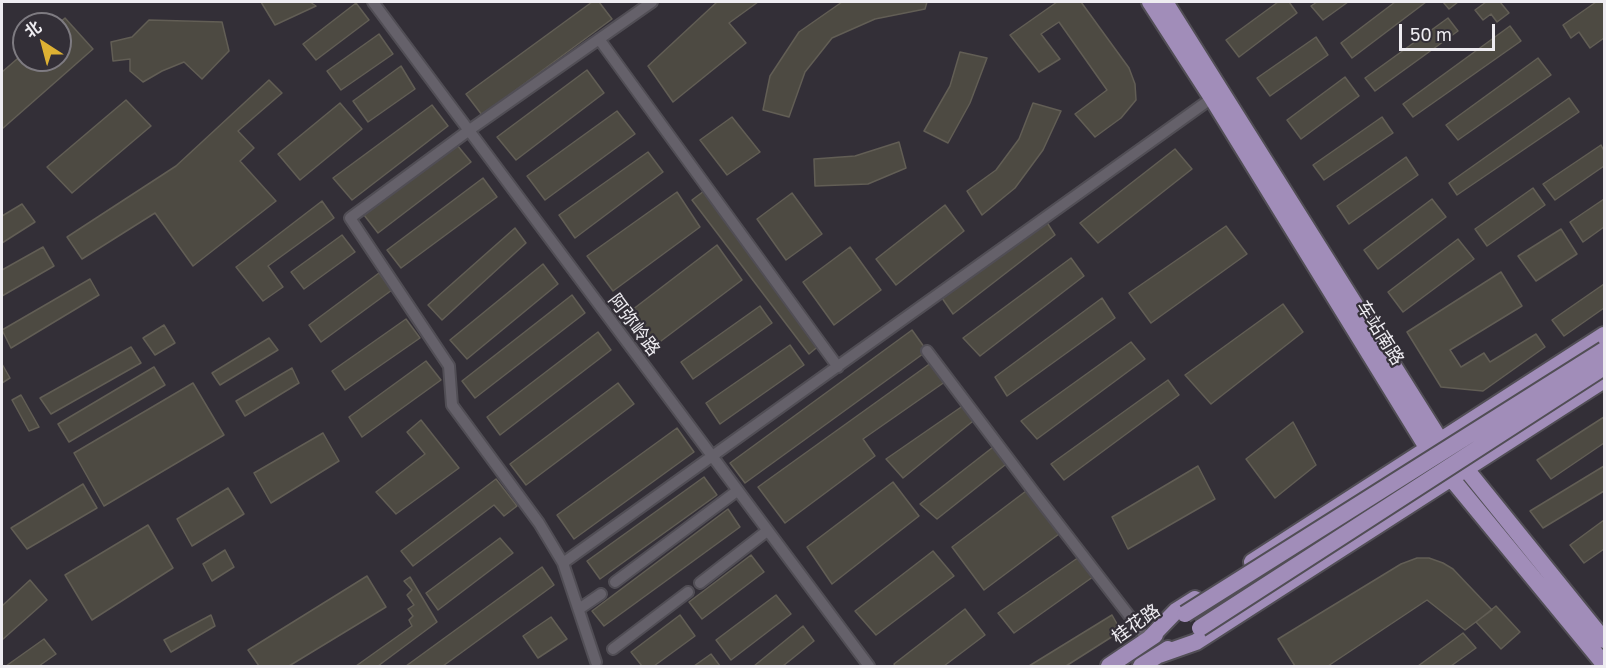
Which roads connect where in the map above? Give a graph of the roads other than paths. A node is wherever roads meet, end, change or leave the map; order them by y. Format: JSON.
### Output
{"nodes":[{"id":1,"x":373,"y":2,"type":"edge"},
{"id":2,"x":652,"y":2,"type":"edge"},
{"id":3,"x":1150,"y":2,"type":"edge"},
{"id":4,"x":1165,"y":2,"type":"edge"},
{"id":5,"x":598,"y":39,"type":"junction"},
{"id":6,"x":1212,"y":98,"type":"junction"},
{"id":7,"x":468,"y":131,"type":"junction"},
{"id":8,"x":1605,"y":335,"type":"edge"},
{"id":9,"x":1605,"y":350,"type":"edge"},
{"id":10,"x":927,"y":351,"type":"dead end"},
{"id":11,"x":838,"y":367,"type":"junction"},
{"id":12,"x":1605,"y":367,"type":"edge"},
{"id":13,"x":1605,"y":380,"type":"edge"},
{"id":14,"x":1434,"y":444,"type":"junction"},
{"id":15,"x":712,"y":457,"type":"junction"},
{"id":16,"x":1466,"y":469,"type":"junction"},
{"id":17,"x":1451,"y":478,"type":"junction"},
{"id":18,"x":737,"y":491,"type":"junction"},
{"id":19,"x":768,"y":531,"type":"junction"},
{"id":20,"x":563,"y":563,"type":"junction"},
{"id":21,"x":615,"y":582,"type":"dead end"},
{"id":22,"x":700,"y":583,"type":"dead end"},
{"id":23,"x":688,"y":592,"type":"dead end"},
{"id":24,"x":601,"y":594,"type":"dead end"},
{"id":25,"x":579,"y":609,"type":"junction"},
{"id":26,"x":1148,"y":640,"type":"junction"},
{"id":27,"x":1605,"y":640,"type":"edge"},
{"id":28,"x":613,"y":649,"type":"dead end"},
{"id":29,"x":1159,"y":654,"type":"junction"},
{"id":30,"x":596,"y":662,"type":"dead end"},
{"id":31,"x":1605,"y":664,"type":"edge"},
{"id":32,"x":868,"y":666,"type":"edge"},
{"id":33,"x":1109,"y":666,"type":"edge"},
{"id":34,"x":1141,"y":666,"type":"edge"}],
"edges":[{"from":1,"to":7,"type":"street","name":"阿弥岭路"},
{"from":2,"to":5,"type":"street"},
{"from":3,"to":6,"type":"main road","name":"车站南路"},
{"from":4,"to":14,"type":"main road","name":"车站南路"},
{"from":5,"to":7,"type":"street"},
{"from":5,"to":11,"type":"street"},
{"from":6,"to":11,"type":"street"},
{"from":6,"to":14,"type":"main road","name":"车站南路"},
{"from":7,"to":15,"type":"street","name":"阿弥岭路"},
{"from":7,"to":20,"type":"street"},
{"from":8,"to":14,"type":"main road"},
{"from":9,"to":26,"type":"main road","name":"桂花路","bridge":true},
{"from":10,"to":26,"type":"street"},
{"from":11,"to":15,"type":"street"},
{"from":12,"to":29,"type":"main road","bridge":true},
{"from":13,"to":16,"type":"main road"},
{"from":14,"to":16,"type":"main road","name":"车站南路"},
{"from":14,"to":17,"type":"main road","name":"车站南路"},
{"from":14,"to":26,"type":"main road"},
{"from":15,"to":18,"type":"street","name":"阿弥岭路"},
{"from":15,"to":20,"type":"street"},
{"from":16,"to":17,"type":"main road"},
{"from":16,"to":27,"type":"main road","name":"车站南路"},
{"from":17,"to":29,"type":"main road"},
{"from":17,"to":31,"type":"main road","name":"车站南路"},
{"from":18,"to":19,"type":"street","name":"阿弥岭路"},
{"from":18,"to":21,"type":"street"},
{"from":19,"to":22,"type":"street"},
{"from":19,"to":32,"type":"street","name":"阿弥岭路"},
{"from":20,"to":25,"type":"street"},
{"from":23,"to":28,"type":"street"},
{"from":24,"to":25,"type":"street"},
{"from":25,"to":30,"type":"street"},
{"from":26,"to":33,"type":"main road","name":"桂花路"},
{"from":29,"to":34,"type":"main road","name":"桂花路"}]}
